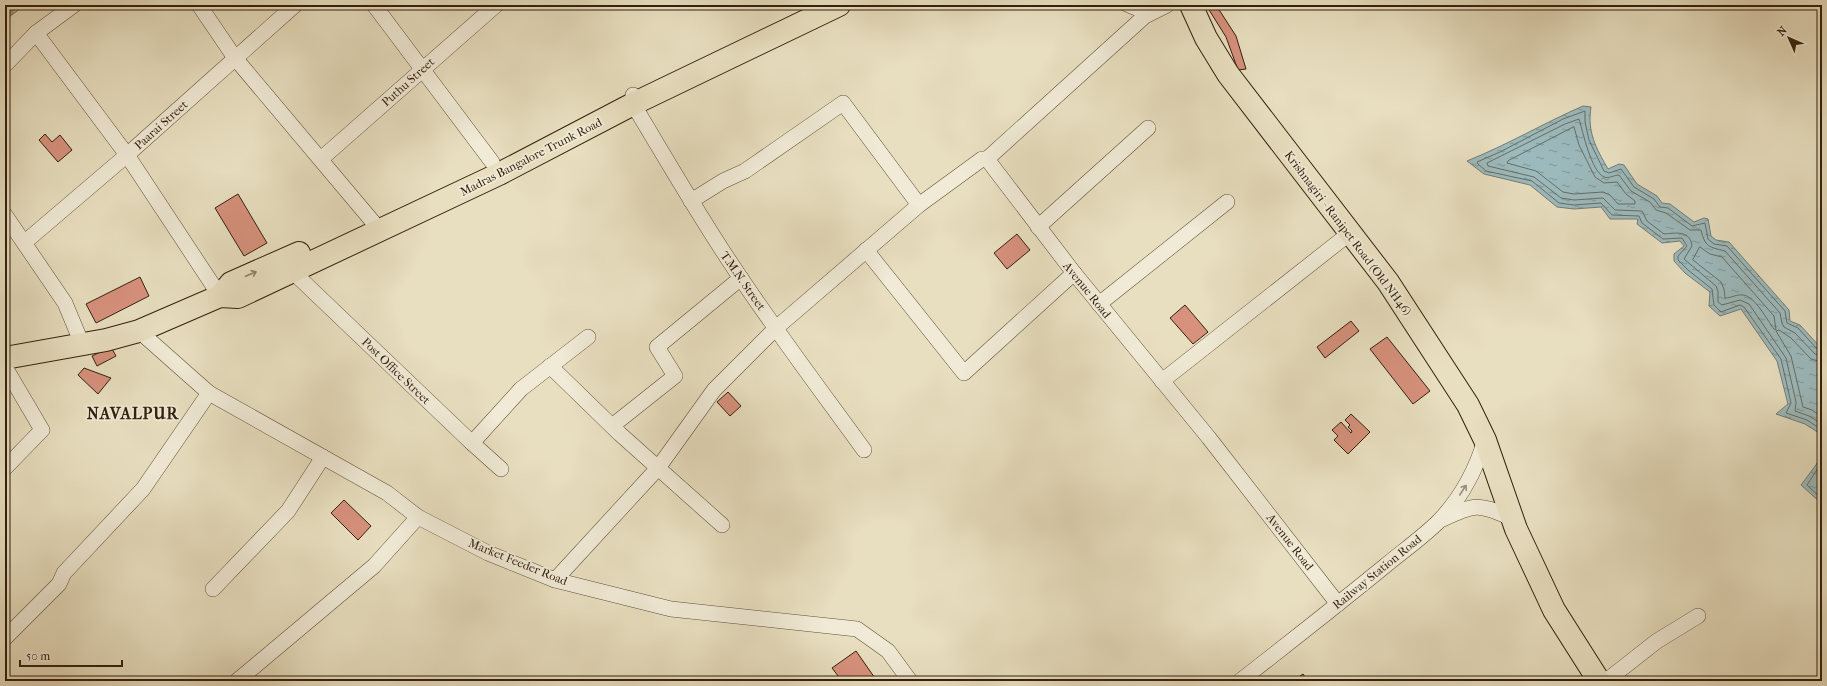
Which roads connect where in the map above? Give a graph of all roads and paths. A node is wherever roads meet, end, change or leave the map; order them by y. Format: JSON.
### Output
{"nodes":[{"id":1,"x":74,"y":5,"type":"edge"},
{"id":2,"x":199,"y":5,"type":"edge"},
{"id":3,"x":295,"y":5,"type":"edge"},
{"id":4,"x":374,"y":5,"type":"edge"},
{"id":5,"x":496,"y":5,"type":"edge"},
{"id":6,"x":812,"y":5,"type":"edge"},
{"id":7,"x":839,"y":5,"type":"edge"},
{"id":8,"x":1119,"y":5,"type":"edge"},
{"id":9,"x":1167,"y":5,"type":"edge"},
{"id":10,"x":1191,"y":5,"type":"edge"},
{"id":11,"x":1145,"y":16,"type":"junction"},
{"id":12,"x":36,"y":33,"type":"junction"},
{"id":13,"x":235,"y":58,"type":"junction"},
{"id":14,"x":5,"y":65,"type":"edge"},
{"id":15,"x":422,"y":69,"type":"junction"},
{"id":16,"x":633,"y":99,"type":"junction"},
{"id":17,"x":1148,"y":128,"type":"dead end"},
{"id":18,"x":527,"y":152,"type":"junction"},
{"id":19,"x":128,"y":155,"type":"junction"},
{"id":20,"x":321,"y":159,"type":"junction"},
{"id":21,"x":987,"y":159,"type":"junction"},
{"id":22,"x":492,"y":162,"type":"junction"},
{"id":23,"x":691,"y":201,"type":"junction"},
{"id":24,"x":1227,"y":202,"type":"dead end"},
{"id":25,"x":919,"y":205,"type":"junction"},
{"id":26,"x":5,"y":215,"type":"edge"},
{"id":27,"x":376,"y":227,"type":"junction"},
{"id":28,"x":1038,"y":227,"type":"junction"},
{"id":29,"x":1350,"y":233,"type":"junction"},
{"id":30,"x":25,"y":242,"type":"junction"},
{"id":31,"x":866,"y":250,"type":"junction"},
{"id":32,"x":293,"y":272,"type":"junction"},
{"id":33,"x":1074,"y":273,"type":"junction"},
{"id":34,"x":741,"y":278,"type":"junction"},
{"id":35,"x":220,"y":296,"type":"junction"},
{"id":36,"x":1099,"y":304,"type":"junction"},
{"id":37,"x":776,"y":328,"type":"junction"},
{"id":38,"x":139,"y":331,"type":"junction"},
{"id":39,"x":588,"y":337,"type":"dead end"},
{"id":40,"x":82,"y":344,"type":"junction"},
{"id":41,"x":5,"y":358,"type":"edge"},
{"id":42,"x":550,"y":366,"type":"junction"},
{"id":43,"x":5,"y":367,"type":"edge"},
{"id":44,"x":1162,"y":381,"type":"junction"},
{"id":45,"x":209,"y":393,"type":"junction"},
{"id":46,"x":612,"y":426,"type":"junction"},
{"id":47,"x":1485,"y":440,"type":"junction"},
{"id":48,"x":472,"y":444,"type":"junction"},
{"id":49,"x":864,"y":450,"type":"dead end"},
{"id":50,"x":323,"y":457,"type":"junction"},
{"id":51,"x":5,"y":468,"type":"edge"},
{"id":52,"x":501,"y":468,"type":"dead end"},
{"id":53,"x":658,"y":468,"type":"junction"},
{"id":54,"x":418,"y":517,"type":"junction"},
{"id":55,"x":1511,"y":518,"type":"junction"},
{"id":56,"x":1439,"y":521,"type":"junction"},
{"id":57,"x":722,"y":525,"type":"dead end"},
{"id":58,"x":555,"y":580,"type":"junction"},
{"id":59,"x":213,"y":589,"type":"dead end"},
{"id":60,"x":1338,"y":604,"type":"junction"},
{"id":61,"x":1698,"y":616,"type":"dead end"},
{"id":62,"x":5,"y":638,"type":"edge"},
{"id":63,"x":237,"y":681,"type":"edge"},
{"id":64,"x":910,"y":681,"type":"edge"},
{"id":65,"x":1240,"y":681,"type":"edge"},
{"id":66,"x":1599,"y":681,"type":"edge"},
{"id":67,"x":1606,"y":681,"type":"edge"}],
"edges":[{"from":1,"to":12,"type":"street"},
{"from":2,"to":13,"type":"street"},
{"from":3,"to":13,"type":"street","name":"Paarai Street"},
{"from":4,"to":15,"type":"street"},
{"from":5,"to":15,"type":"street","name":"Puthu Street"},
{"from":6,"to":16,"type":"main road","name":"Madras Bangalore Trunk Road"},
{"from":7,"to":16,"type":"main road","name":"Madras Bangalore Trunk Road"},
{"from":8,"to":11,"type":"lane"},
{"from":9,"to":11,"type":"street"},
{"from":10,"to":29,"type":"main road","name":"Krishnagiri - Ranipet Road (Old NH46)"},
{"from":11,"to":21,"type":"street"},
{"from":12,"to":14,"type":"street"},
{"from":12,"to":19,"type":"street"},
{"from":13,"to":19,"type":"street","name":"Paarai Street"},
{"from":13,"to":20,"type":"street"},
{"from":15,"to":20,"type":"street","name":"Puthu Street"},
{"from":15,"to":22,"type":"street"},
{"from":16,"to":18,"type":"main road","name":"Madras Bangalore Trunk Road"},
{"from":16,"to":23,"type":"street","name":"T.M.N. Street"},
{"from":17,"to":28,"type":"street"},
{"from":18,"to":22,"type":"main road","name":"Madras Bangalore Trunk Road"},
{"from":18,"to":27,"type":"main road","name":"Madras Bangalore Trunk Road"},
{"from":19,"to":30,"type":"street","name":"Paarai Street"},
{"from":19,"to":35,"type":"street"},
{"from":20,"to":27,"type":"street"},
{"from":21,"to":25,"type":"street"},
{"from":21,"to":28,"type":"street","name":"Avenue Road"},
{"from":22,"to":27,"type":"main road","name":"Madras Bangalore Trunk Road"},
{"from":23,"to":25,"type":"street"},
{"from":23,"to":34,"type":"street","name":"T.M.N. Street"},
{"from":24,"to":36,"type":"street"},
{"from":25,"to":31,"type":"street"},
{"from":26,"to":30,"type":"street"},
{"from":27,"to":32,"type":"main road","name":"Madras Bangalore Trunk Road"},
{"from":35,"to":27,"type":"main road","name":"Madras Bangalore Trunk Road","one_way":true},
{"from":28,"to":33,"type":"street","name":"Avenue Road"},
{"from":29,"to":44,"type":"street"},
{"from":29,"to":47,"type":"main road","name":"Krishnagiri - Ranipet Road (Old NH46)"},
{"from":30,"to":40,"type":"street"},
{"from":31,"to":33,"type":"street"},
{"from":31,"to":37,"type":"street"},
{"from":32,"to":35,"type":"main road","name":"Madras Bangalore Trunk Road"},
{"from":32,"to":48,"type":"street","name":"Post Office Street"},
{"from":33,"to":36,"type":"street","name":"Avenue Road"},
{"from":34,"to":37,"type":"street","name":"T.M.N. Street"},
{"from":34,"to":46,"type":"street"},
{"from":35,"to":38,"type":"main road","name":"Madras Bangalore Trunk Road"},
{"from":36,"to":44,"type":"street","name":"Avenue Road"},
{"from":37,"to":49,"type":"street","name":"T.M.N. Street"},
{"from":37,"to":53,"type":"street"},
{"from":38,"to":40,"type":"main road","name":"Madras Bangalore Trunk Road"},
{"from":38,"to":45,"type":"street","name":"Market Feeder Road"},
{"from":39,"to":42,"type":"street"},
{"from":40,"to":41,"type":"main road","name":"Madras Bangalore Trunk Road"},
{"from":42,"to":46,"type":"street"},
{"from":42,"to":48,"type":"street"},
{"from":43,"to":51,"type":"street"},
{"from":44,"to":60,"type":"street","name":"Avenue Road"},
{"from":45,"to":50,"type":"street","name":"Market Feeder Road"},
{"from":45,"to":62,"type":"street"},
{"from":46,"to":53,"type":"street"},
{"from":47,"to":55,"type":"main road","name":"Krishnagiri - Ranipet Road (Old NH46)"},
{"from":56,"to":47,"type":"street","name":"Railway Station Road","one_way":true},
{"from":48,"to":52,"type":"street","name":"Post Office Street"},
{"from":50,"to":54,"type":"street","name":"Market Feeder Road"},
{"from":50,"to":59,"type":"street"},
{"from":53,"to":57,"type":"street"},
{"from":53,"to":58,"type":"street"},
{"from":54,"to":58,"type":"street","name":"Market Feeder Road"},
{"from":54,"to":63,"type":"street"},
{"from":55,"to":56,"type":"street"},
{"from":55,"to":66,"type":"main road","name":"Krishnagiri - Ranipet Road (Old NH46)"},
{"from":56,"to":60,"type":"street","name":"Railway Station Road"},
{"from":58,"to":64,"type":"street","name":"Market Feeder Road"},
{"from":60,"to":65,"type":"street","name":"Railway Station Road"},
{"from":61,"to":67,"type":"street"}]}
